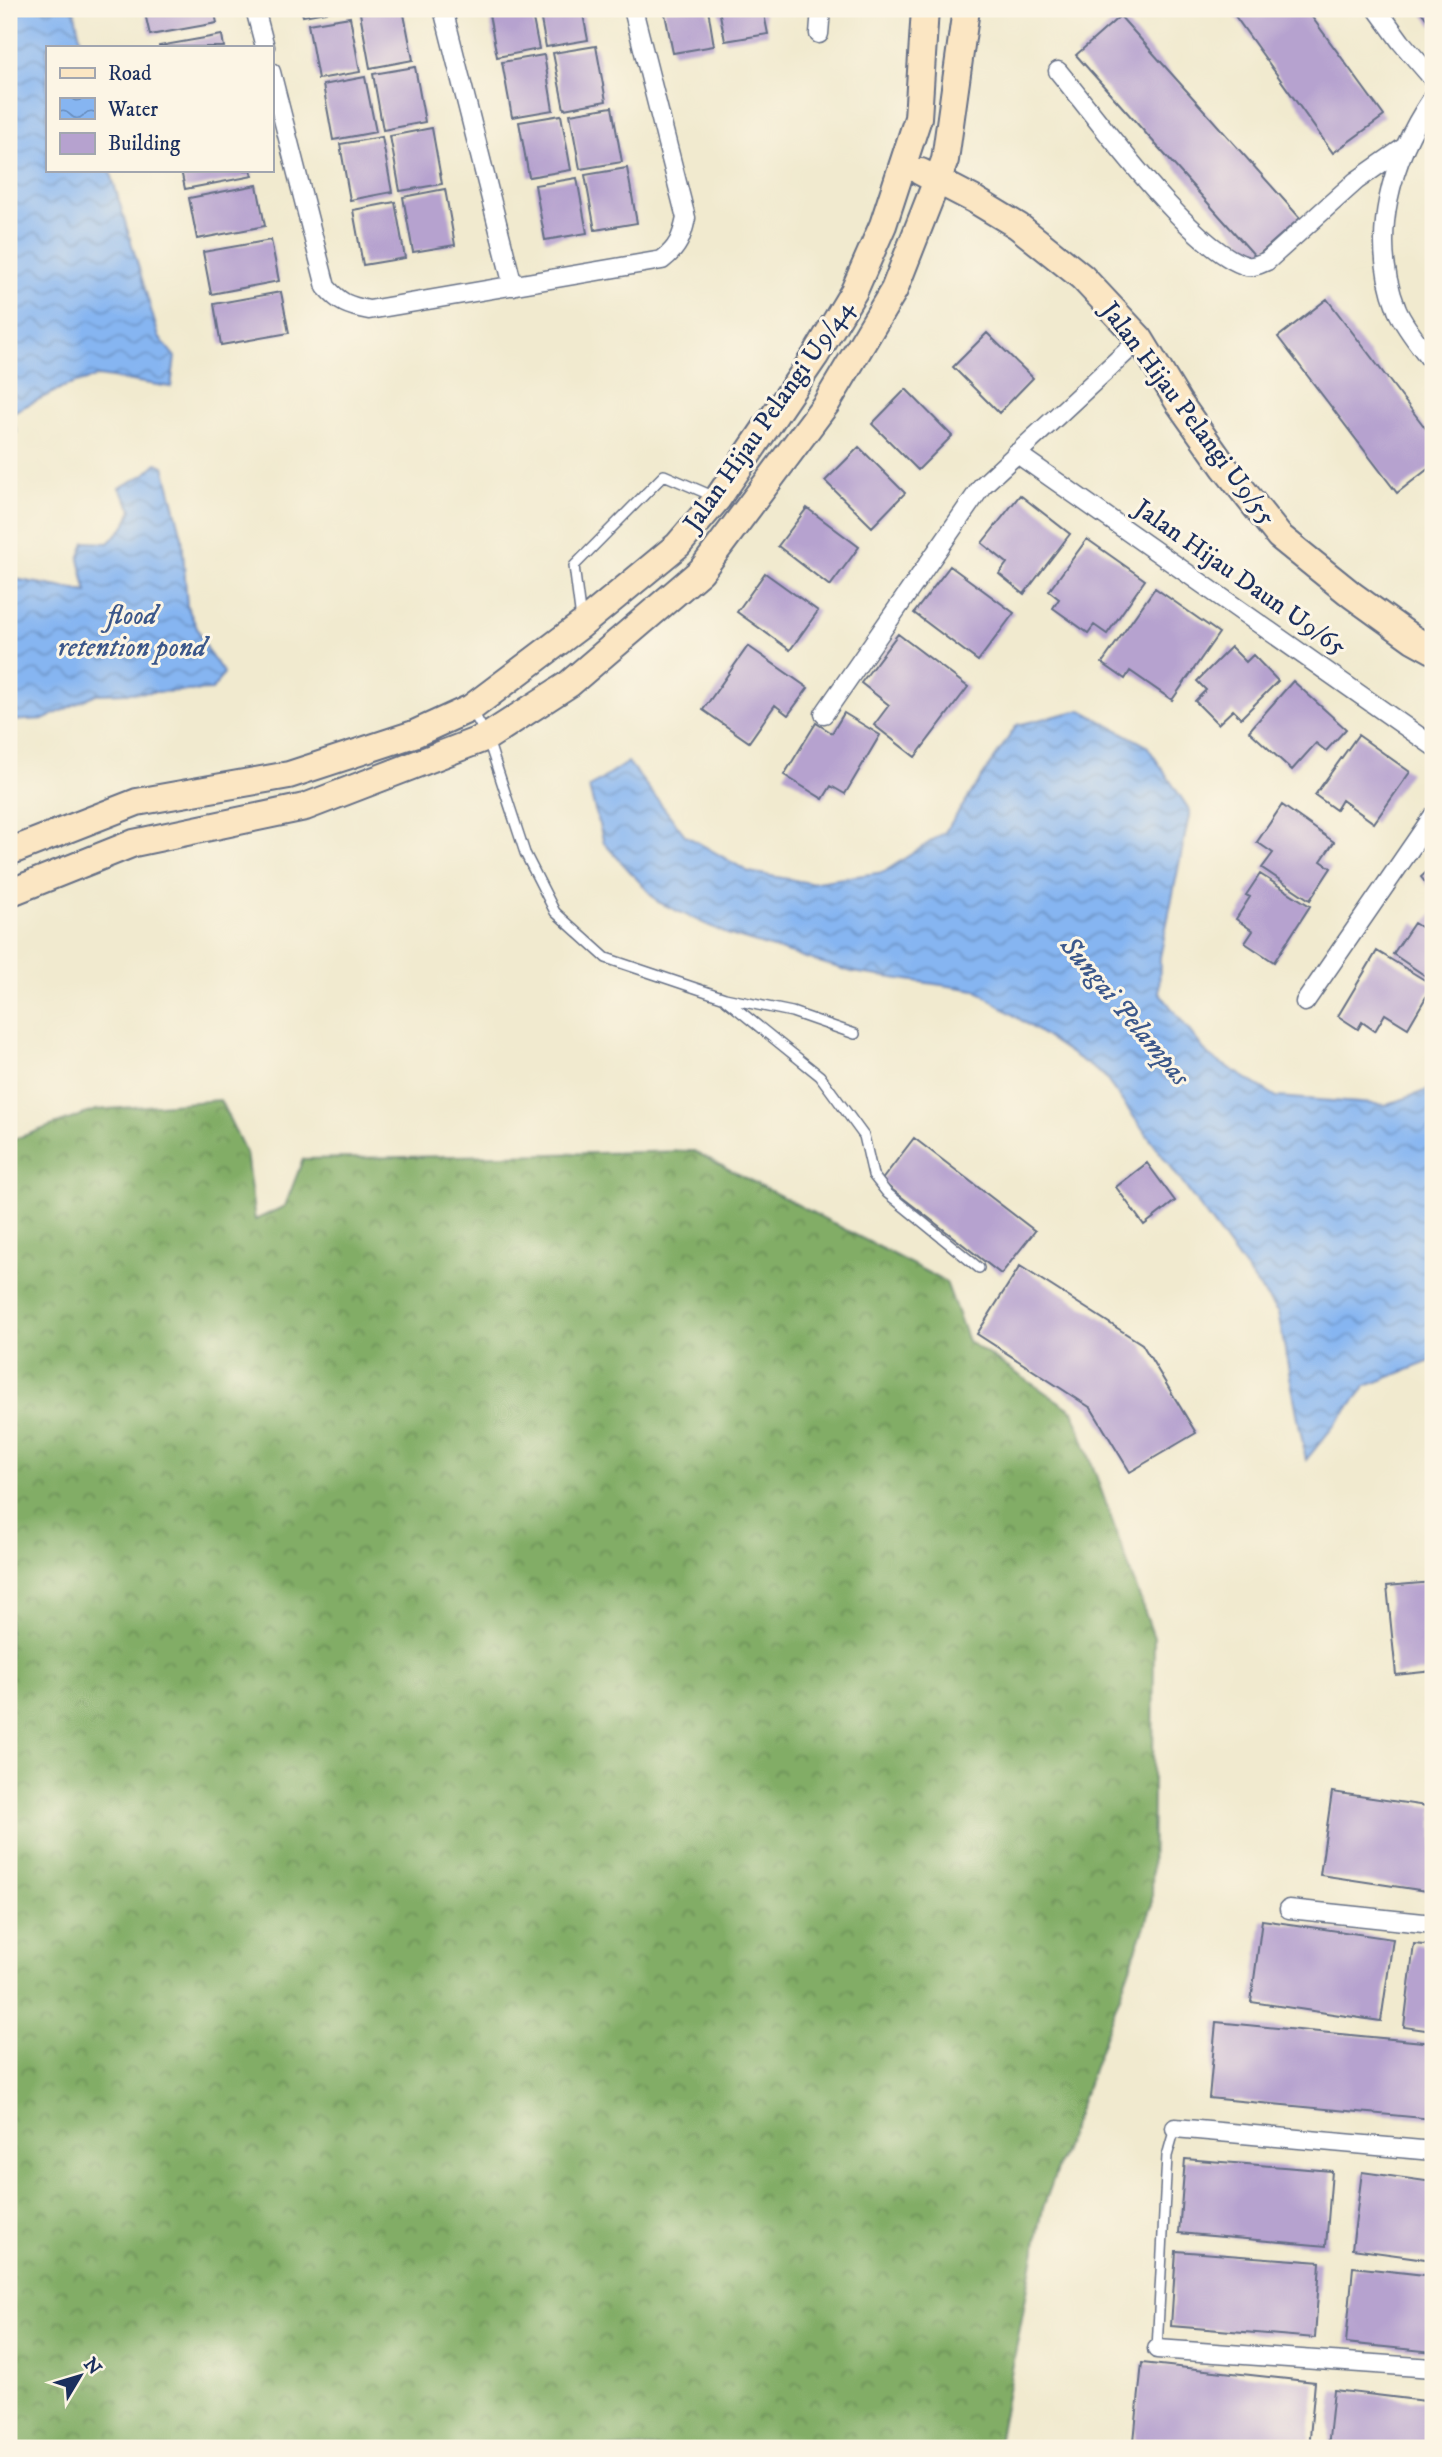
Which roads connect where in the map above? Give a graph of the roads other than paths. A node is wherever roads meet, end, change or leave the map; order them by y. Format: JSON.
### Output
{"nodes":[{"id":1,"x":255,"y":9,"type":"edge"},
{"id":2,"x":443,"y":9,"type":"edge"},
{"id":3,"x":633,"y":9,"type":"edge"},
{"id":4,"x":821,"y":9,"type":"edge"},
{"id":5,"x":925,"y":9,"type":"edge"},
{"id":6,"x":966,"y":9,"type":"edge"},
{"id":7,"x":1377,"y":9,"type":"edge"},
{"id":8,"x":819,"y":34,"type":"dead end"},
{"id":9,"x":265,"y":46,"type":"edge"},
{"id":10,"x":1058,"y":71,"type":"dead end"},
{"id":11,"x":1433,"y":79,"type":"edge"},
{"id":12,"x":273,"y":80,"type":"edge"},
{"id":13,"x":1433,"y":97,"type":"edge"},
{"id":14,"x":1403,"y":148,"type":"junction"},
{"id":15,"x":904,"y":164,"type":"junction"},
{"id":16,"x":937,"y":180,"type":"junction"},
{"id":17,"x":513,"y":285,"type":"junction"},
{"id":18,"x":1140,"y":339,"type":"junction"},
{"id":19,"x":1433,"y":363,"type":"edge"},
{"id":20,"x":1016,"y":453,"type":"junction"},
{"id":21,"x":718,"y":498,"type":"junction"},
{"id":22,"x":581,"y":625,"type":"junction"},
{"id":23,"x":1433,"y":650,"type":"edge"},
{"id":24,"x":471,"y":708,"type":"junction"},
{"id":25,"x":824,"y":714,"type":"dead end"},
{"id":26,"x":487,"y":737,"type":"junction"},
{"id":27,"x":1433,"y":746,"type":"edge"},
{"id":28,"x":1433,"y":817,"type":"edge"},
{"id":29,"x":9,"y":852,"type":"edge"},
{"id":30,"x":9,"y":892,"type":"edge"},
{"id":31,"x":725,"y":998,"type":"junction"},
{"id":32,"x":1305,"y":1002,"type":"dead end"},
{"id":33,"x":855,"y":1034,"type":"dead end"},
{"id":34,"x":979,"y":1268,"type":"dead end"},
{"id":35,"x":1289,"y":1909,"type":"dead end"},
{"id":36,"x":1433,"y":1924,"type":"edge"},
{"id":37,"x":1175,"y":2127,"type":"joint"},
{"id":38,"x":1433,"y":2151,"type":"edge"},
{"id":39,"x":1157,"y":2349,"type":"joint"},
{"id":40,"x":1433,"y":2368,"type":"edge"}],
"edges":[{"from":1,"to":9,"type":"street"},
{"from":2,"to":17,"type":"street"},
{"from":3,"to":17,"type":"street"},
{"from":4,"to":8,"type":"street"},
{"from":5,"to":15,"type":"street","name":"Jalan Hijau Pelangi U9/44"},
{"from":6,"to":16,"type":"street","name":"Jalan Hijau Pelangi U9/44"},
{"from":7,"to":11,"type":"street"},
{"from":10,"to":14,"type":"street"},
{"from":12,"to":17,"type":"street"},
{"from":13,"to":14,"type":"street"},
{"from":14,"to":19,"type":"street"},
{"from":15,"to":16,"type":"street","name":"Jalan Hijau Pelangi U9/55"},
{"from":15,"to":21,"type":"street","name":"Jalan Hijau Pelangi U9/44"},
{"from":16,"to":18,"type":"street","name":"Jalan Hijau Pelangi U9/55"},
{"from":16,"to":26,"type":"street","name":"Jalan Hijau Pelangi U9/44"},
{"from":18,"to":20,"type":"street"},
{"from":18,"to":23,"type":"street","name":"Jalan Hijau Pelangi U9/55"},
{"from":20,"to":25,"type":"street"},
{"from":20,"to":27,"type":"street","name":"Jalan Hijau Daun U9/65"},
{"from":21,"to":22,"type":"street","name":"Jalan Hijau Pelangi U9/44"},
{"from":21,"to":22,"type":"lane"},
{"from":22,"to":24,"type":"street","name":"Jalan Hijau Pelangi U9/44"},
{"from":24,"to":26,"type":"lane"},
{"from":24,"to":29,"type":"street","name":"Jalan Hijau Pelangi U9/44"},
{"from":26,"to":30,"type":"street","name":"Jalan Hijau Pelangi U9/44"},
{"from":26,"to":31,"type":"lane"},
{"from":28,"to":32,"type":"street"},
{"from":31,"to":33,"type":"lane"},
{"from":31,"to":34,"type":"lane"},
{"from":35,"to":36,"type":"street"},
{"from":37,"to":38,"type":"street"},
{"from":37,"to":39,"type":"lane"},
{"from":39,"to":40,"type":"street"}]}
